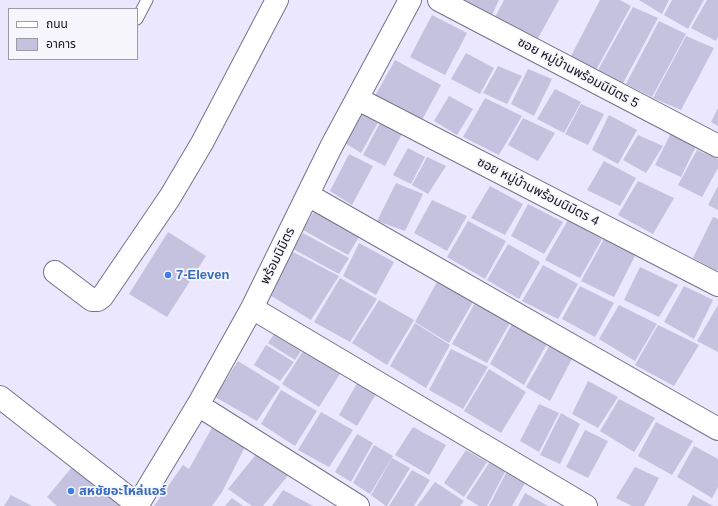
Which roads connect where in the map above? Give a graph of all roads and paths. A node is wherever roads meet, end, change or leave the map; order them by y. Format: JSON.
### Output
{"nodes":[{"id":1,"x":147,"y":0,"type":"edge"},
{"id":2,"x":277,"y":0,"type":"edge"},
{"id":3,"x":410,"y":0,"type":"edge"},
{"id":4,"x":439,"y":0,"type":"edge"},
{"id":5,"x":138,"y":18,"type":"edge"},
{"id":6,"x":358,"y":99,"type":"junction"},
{"id":7,"x":718,"y":146,"type":"edge"},
{"id":8,"x":308,"y":195,"type":"junction"},
{"id":9,"x":55,"y":272,"type":"dead end"},
{"id":10,"x":718,"y":285,"type":"edge"},
{"id":11,"x":252,"y":308,"type":"junction"},
{"id":12,"x":2,"y":404,"type":"edge"},
{"id":13,"x":198,"y":405,"type":"junction"},
{"id":14,"x":718,"y":429,"type":"edge"},
{"id":15,"x":138,"y":506,"type":"edge"},
{"id":16,"x":358,"y":506,"type":"edge"},
{"id":17,"x":586,"y":506,"type":"edge"}],
"edges":[{"from":1,"to":5,"type":"lane"},
{"from":2,"to":9,"type":"street"},
{"from":3,"to":6,"type":"street","name":"พร้อมนิมิตร"},
{"from":4,"to":7,"type":"street","name":"ซอย หมู่บ้านพร้อมนิมิตร 5"},
{"from":6,"to":8,"type":"street","name":"พร้อมนิมิตร"},
{"from":6,"to":10,"type":"street","name":"ซอย หมู่บ้านพร้อมนิมิตร 4"},
{"from":8,"to":11,"type":"street","name":"พร้อมนิมิตร"},
{"from":8,"to":14,"type":"street"},
{"from":11,"to":13,"type":"street","name":"พร้อมนิมิตร"},
{"from":11,"to":17,"type":"street"},
{"from":12,"to":15,"type":"street"},
{"from":13,"to":15,"type":"street","name":"พร้อมนิมิตร"},
{"from":13,"to":16,"type":"street"}]}
